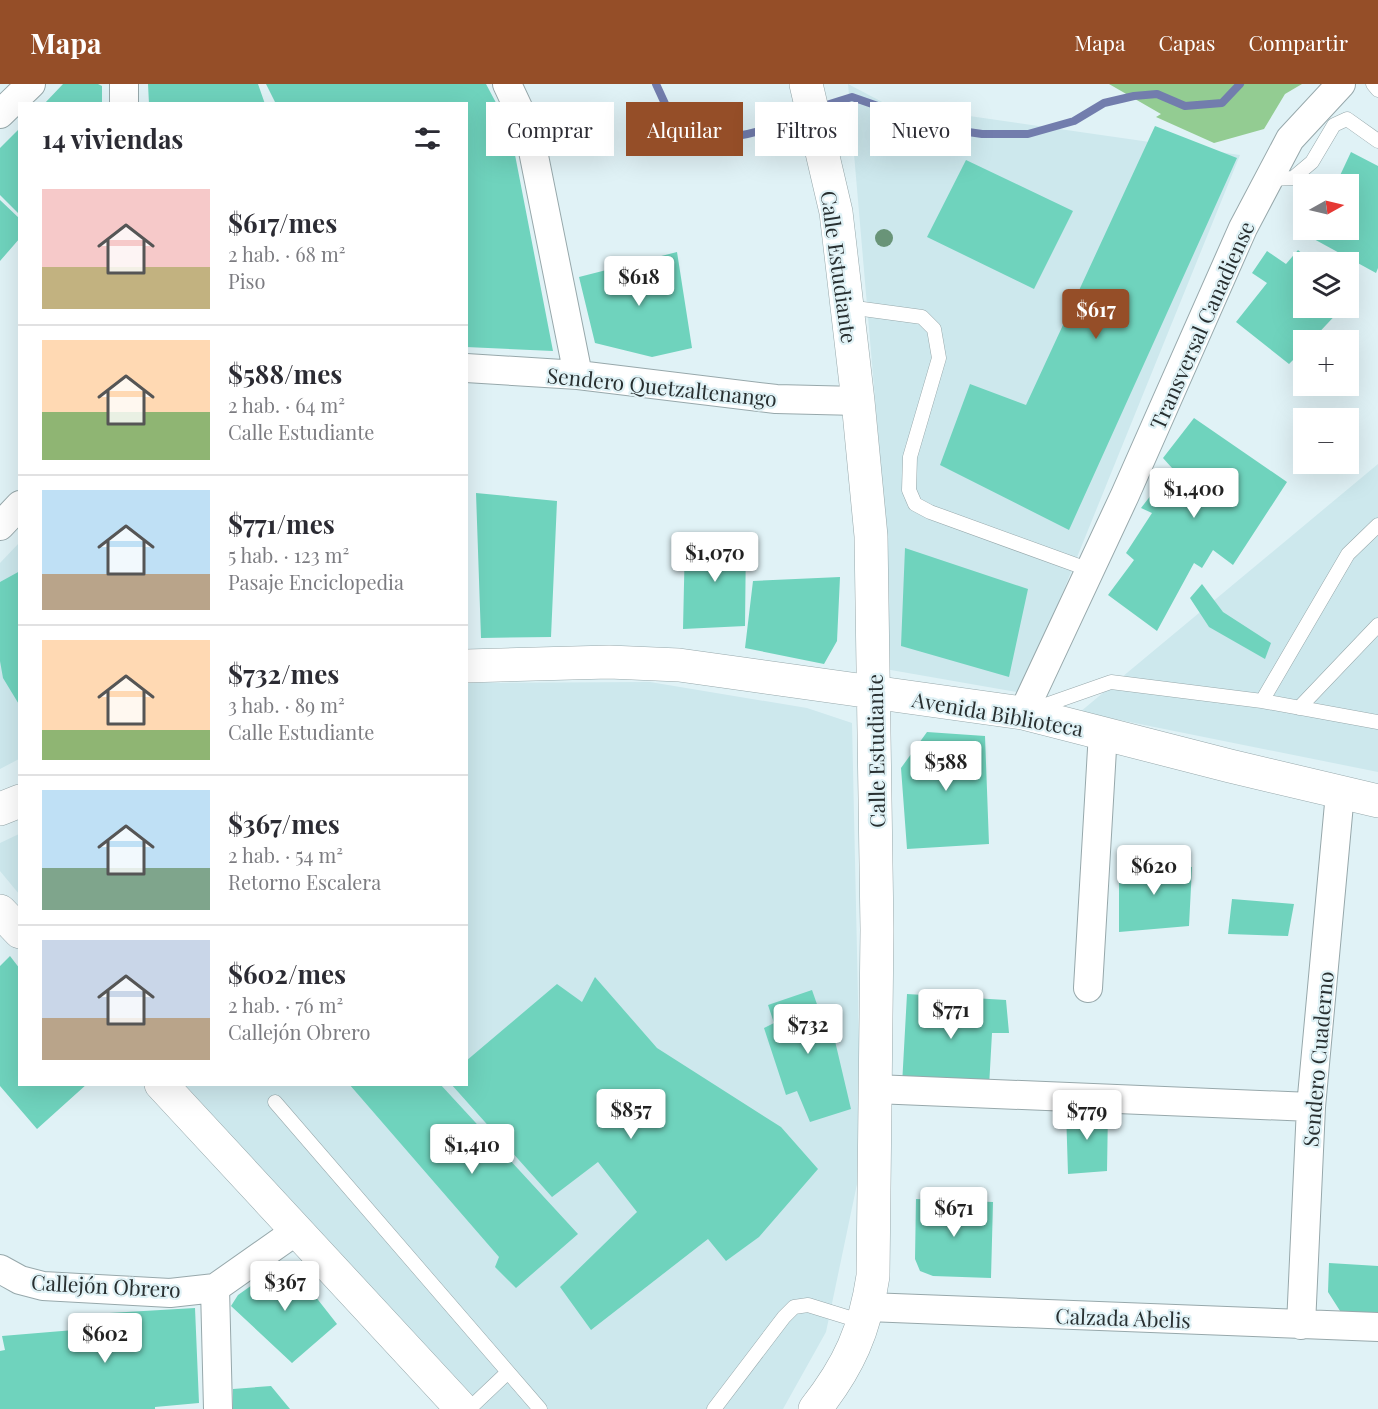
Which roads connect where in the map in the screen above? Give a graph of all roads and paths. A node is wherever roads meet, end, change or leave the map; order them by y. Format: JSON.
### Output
{"nodes":[{"id":1,"x":31,"y":84,"type":"edge"},
{"id":2,"x":124,"y":84,"type":"edge"},
{"id":3,"x":507,"y":84,"type":"edge"},
{"id":4,"x":806,"y":84,"type":"edge"},
{"id":5,"x":1341,"y":84,"type":"edge"},
{"id":6,"x":1373,"y":84,"type":"edge"},
{"id":7,"x":1378,"y":90,"type":"edge"},
{"id":8,"x":124,"y":102,"type":"edge"},
{"id":9,"x":0,"y":114,"type":"edge"},
{"id":10,"x":1378,"y":141,"type":"edge"},
{"id":11,"x":1270,"y":179,"type":"junction"},
{"id":12,"x":847,"y":306,"type":"junction"},
{"id":13,"x":468,"y":368,"type":"edge"},
{"id":14,"x":578,"y":375,"type":"junction"},
{"id":15,"x":858,"y":401,"type":"junction"},
{"id":16,"x":18,"y":507,"type":"edge"},
{"id":17,"x":1378,"y":525,"type":"edge"},
{"id":18,"x":0,"y":526,"type":"edge"},
{"id":19,"x":1090,"y":570,"type":"junction"},
{"id":20,"x":1378,"y":625,"type":"edge"},
{"id":21,"x":468,"y":666,"type":"edge"},
{"id":22,"x":874,"y":692,"type":"junction"},
{"id":23,"x":1262,"y":701,"type":"junction"},
{"id":24,"x":1299,"y":708,"type":"junction"},
{"id":25,"x":1023,"y":713,"type":"junction"},
{"id":26,"x":1378,"y":722,"type":"edge"},
{"id":27,"x":1103,"y":732,"type":"junction"},
{"id":28,"x":1340,"y":793,"type":"junction"},
{"id":29,"x":1378,"y":801,"type":"edge"},
{"id":30,"x":18,"y":802,"type":"edge"},
{"id":31,"x":0,"y":809,"type":"edge"},
{"id":32,"x":0,"y":911,"type":"edge"},
{"id":33,"x":18,"y":930,"type":"edge"},
{"id":34,"x":1088,"y":988,"type":"dead end"},
{"id":35,"x":163,"y":1086,"type":"edge"},
{"id":36,"x":875,"y":1089,"type":"junction"},
{"id":37,"x":275,"y":1102,"type":"dead end"},
{"id":38,"x":1311,"y":1107,"type":"junction"},
{"id":39,"x":297,"y":1231,"type":"junction"},
{"id":40,"x":0,"y":1269,"type":"edge"},
{"id":41,"x":215,"y":1288,"type":"junction"},
{"id":42,"x":866,"y":1314,"type":"junction"},
{"id":43,"x":1301,"y":1325,"type":"junction"},
{"id":44,"x":1378,"y":1327,"type":"edge"},
{"id":45,"x":508,"y":1372,"type":"junction"},
{"id":46,"x":218,"y":1409,"type":"edge"},
{"id":47,"x":462,"y":1409,"type":"edge"},
{"id":48,"x":469,"y":1409,"type":"edge"},
{"id":49,"x":540,"y":1409,"type":"edge"},
{"id":50,"x":714,"y":1409,"type":"edge"},
{"id":51,"x":815,"y":1409,"type":"edge"}],
"edges":[{"from":1,"to":9,"type":"street"},
{"from":2,"to":8,"type":"street"},
{"from":3,"to":14,"type":"street"},
{"from":4,"to":12,"type":"street","name":"Calle Estudiante"},
{"from":5,"to":11,"type":"street","name":"Transversal Canadiense"},
{"from":6,"to":7,"type":"lane"},
{"from":10,"to":11,"type":"lane"},
{"from":11,"to":19,"type":"street","name":"Transversal Canadiense"},
{"from":12,"to":15,"type":"street","name":"Calle Estudiante"},
{"from":12,"to":19,"type":"lane"},
{"from":13,"to":14,"type":"street","name":"Sendero Quetzaltenango"},
{"from":14,"to":15,"type":"street","name":"Sendero Quetzaltenango"},
{"from":15,"to":22,"type":"street","name":"Calle Estudiante"},
{"from":16,"to":18,"type":"street"},
{"from":17,"to":23,"type":"lane"},
{"from":19,"to":25,"type":"street","name":"Transversal Canadiense"},
{"from":20,"to":24,"type":"lane"},
{"from":21,"to":22,"type":"street","name":"Avenida Biblioteca"},
{"from":22,"to":25,"type":"street","name":"Avenida Biblioteca"},
{"from":22,"to":36,"type":"street","name":"Calle Estudiante"},
{"from":23,"to":24,"type":"lane"},
{"from":23,"to":25,"type":"lane"},
{"from":24,"to":26,"type":"lane"},
{"from":25,"to":27,"type":"street","name":"Avenida Biblioteca"},
{"from":27,"to":28,"type":"street","name":"Avenida Biblioteca"},
{"from":27,"to":34,"type":"street"},
{"from":28,"to":29,"type":"street","name":"Avenida Biblioteca"},
{"from":28,"to":38,"type":"street","name":"Sendero Cuaderno"},
{"from":30,"to":31,"type":"street"},
{"from":32,"to":33,"type":"street"},
{"from":35,"to":39,"type":"street"},
{"from":36,"to":38,"type":"street"},
{"from":36,"to":42,"type":"street","name":"Calle Estudiante"},
{"from":37,"to":45,"type":"lane"},
{"from":38,"to":43,"type":"street","name":"Sendero Cuaderno"},
{"from":39,"to":41,"type":"street"},
{"from":39,"to":47,"type":"street"},
{"from":40,"to":41,"type":"street","name":"Callejón Obrero"},
{"from":41,"to":46,"type":"street"},
{"from":42,"to":43,"type":"street","name":"Calzada Abelis"},
{"from":42,"to":50,"type":"lane"},
{"from":42,"to":51,"type":"street","name":"Calle Estudiante"},
{"from":43,"to":44,"type":"street","name":"Calzada Abelis"},
{"from":45,"to":48,"type":"lane"},
{"from":45,"to":49,"type":"lane"}]}
